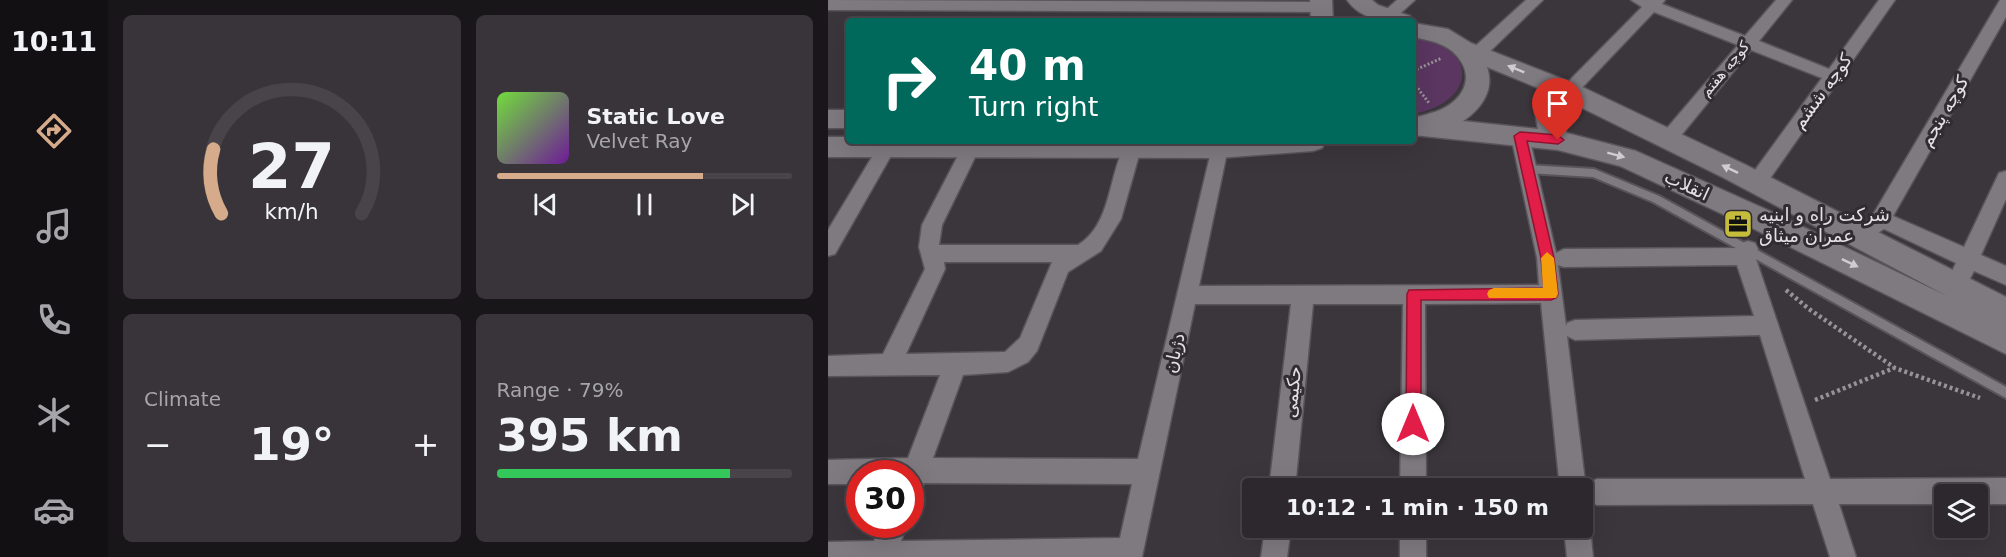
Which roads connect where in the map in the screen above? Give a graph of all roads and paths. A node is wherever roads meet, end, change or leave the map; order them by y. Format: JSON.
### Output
{"nodes":[{"id":1,"x":1358,"y":0,"type":"edge"},
{"id":2,"x":1407,"y":0,"type":"edge"},
{"id":3,"x":1535,"y":0,"type":"edge"},
{"id":4,"x":1784,"y":0,"type":"edge"},
{"id":5,"x":1887,"y":0,"type":"edge"},
{"id":6,"x":1649,"y":2,"type":"edge"},
{"id":7,"x":2006,"y":3,"type":"edge"},
{"id":8,"x":828,"y":5,"type":"edge"},
{"id":9,"x":1321,"y":9,"type":"edge"},
{"id":10,"x":1395,"y":18,"type":"edge"},
{"id":11,"x":1416,"y":27,"type":"edge"},
{"id":12,"x":1416,"y":31,"type":"edge"},
{"id":13,"x":1747,"y":42,"type":"junction"},
{"id":14,"x":1458,"y":48,"type":"junction"},
{"id":15,"x":1416,"y":69,"type":"edge"},
{"id":16,"x":1832,"y":76,"type":"junction"},
{"id":17,"x":1569,"y":90,"type":"junction"},
{"id":18,"x":828,"y":119,"type":"edge"},
{"id":19,"x":846,"y":119,"type":"edge"},
{"id":20,"x":1416,"y":126,"type":"edge"},
{"id":21,"x":1416,"y":126,"type":"edge"},
{"id":22,"x":1520,"y":136,"type":"junction"},
{"id":23,"x":1668,"y":139,"type":"junction"},
{"id":24,"x":1558,"y":140,"type":"junction"},
{"id":25,"x":1273,"y":144,"type":"edge"},
{"id":26,"x":828,"y":147,"type":"edge"},
{"id":27,"x":887,"y":147,"type":"junction"},
{"id":28,"x":970,"y":147,"type":"junction"},
{"id":29,"x":1132,"y":148,"type":"junction"},
{"id":30,"x":1219,"y":148,"type":"junction"},
{"id":31,"x":1528,"y":169,"type":"junction"},
{"id":32,"x":2006,"y":178,"type":"edge"},
{"id":33,"x":1756,"y":182,"type":"junction"},
{"id":34,"x":1873,"y":228,"type":"junction"},
{"id":35,"x":828,"y":248,"type":"edge"},
{"id":36,"x":1082,"y":253,"type":"junction"},
{"id":37,"x":1747,"y":253,"type":"junction"},
{"id":38,"x":931,"y":254,"type":"junction"},
{"id":39,"x":1564,"y":258,"type":"dead end"},
{"id":40,"x":1967,"y":259,"type":"junction"},
{"id":41,"x":2006,"y":276,"type":"edge"},
{"id":42,"x":1782,"y":286,"type":"dead end"},
{"id":43,"x":1956,"y":286,"type":"junction"},
{"id":44,"x":1414,"y":294,"type":"junction"},
{"id":45,"x":1551,"y":294,"type":"junction"},
{"id":46,"x":1187,"y":295,"type":"junction"},
{"id":47,"x":1303,"y":295,"type":"junction"},
{"id":48,"x":2006,"y":312,"type":"edge"},
{"id":49,"x":1768,"y":325,"type":"junction"},
{"id":50,"x":1575,"y":330,"type":"dead end"},
{"id":51,"x":2006,"y":340,"type":"edge"},
{"id":52,"x":890,"y":364,"type":"junction"},
{"id":53,"x":955,"y":365,"type":"junction"},
{"id":54,"x":828,"y":366,"type":"edge"},
{"id":55,"x":1895,"y":368,"type":"junction"},
{"id":56,"x":2006,"y":393,"type":"edge"},
{"id":57,"x":1987,"y":400,"type":"dead end"},
{"id":58,"x":1795,"y":409,"type":"junction"},
{"id":59,"x":921,"y":460,"type":"edge"},
{"id":60,"x":828,"y":472,"type":"edge"},
{"id":61,"x":1147,"y":472,"type":"junction"},
{"id":62,"x":846,"y":473,"type":"edge"},
{"id":63,"x":924,"y":478,"type":"edge"},
{"id":64,"x":1283,"y":478,"type":"edge"},
{"id":65,"x":1413,"y":478,"type":"edge"},
{"id":66,"x":1583,"y":478,"type":"edge"},
{"id":67,"x":1593,"y":490,"type":"edge"},
{"id":68,"x":2006,"y":490,"type":"edge"},
{"id":69,"x":1821,"y":491,"type":"junction"},
{"id":70,"x":889,"y":538,"type":"edge"},
{"id":71,"x":1277,"y":538,"type":"edge"},
{"id":72,"x":1413,"y":538,"type":"edge"},
{"id":73,"x":1578,"y":538,"type":"edge"},
{"id":74,"x":1130,"y":554,"type":"edge"},
{"id":75,"x":828,"y":555,"type":"edge"},
{"id":76,"x":882,"y":555,"type":"edge"},
{"id":77,"x":1274,"y":557,"type":"edge"},
{"id":78,"x":1413,"y":557,"type":"edge"},
{"id":79,"x":1580,"y":557,"type":"edge"},
{"id":80,"x":1843,"y":557,"type":"edge"}],
"edges":[{"from":1,"to":10,"type":"main road"},
{"from":2,"to":10,"type":"street"},
{"from":3,"to":14,"type":"street"},
{"from":4,"to":13,"type":"street","name":"کوچه هفتم"},
{"from":5,"to":16,"type":"street","name":"کوچه ششم"},
{"from":6,"to":13,"type":"street"},
{"from":6,"to":17,"type":"street"},
{"from":7,"to":34,"type":"street","name":"کوچه پنجم"},
{"from":8,"to":9,"type":"street"},
{"from":11,"to":14,"type":"main road"},
{"from":12,"to":14,"type":"main road"},
{"from":13,"to":16,"type":"street"},
{"from":13,"to":23,"type":"street","name":"کوچه هفتم"},
{"from":14,"to":15,"type":"path"},
{"from":17,"to":14,"type":"main road","name":"انقلاب","one_way":true},
{"from":14,"to":20,"type":"main road"},
{"from":16,"to":33,"type":"street","name":"کوچه ششم"},
{"from":17,"to":23,"type":"main road","name":"انقلاب"},
{"from":17,"to":24,"type":"main road"},
{"from":18,"to":19,"type":"main road"},
{"from":21,"to":22,"type":"main road","name":"انقلاب"},
{"from":22,"to":24,"type":"main road","name":"انقلاب"},
{"from":22,"to":31,"type":"street"},
{"from":33,"to":23,"type":"main road","name":"انقلاب","one_way":true},
{"from":24,"to":51,"type":"main road","name":"انقلاب","one_way":true},
{"from":25,"to":30,"type":"main road"},
{"from":26,"to":27,"type":"main road"},
{"from":27,"to":28,"type":"main road"},
{"from":27,"to":35,"type":"street"},
{"from":28,"to":29,"type":"main road"},
{"from":28,"to":38,"type":"street"},
{"from":29,"to":30,"type":"main road"},
{"from":29,"to":36,"type":"street"},
{"from":30,"to":46,"type":"street","name":"دژبان"},
{"from":31,"to":37,"type":"lane"},
{"from":31,"to":45,"type":"street"},
{"from":32,"to":40,"type":"street"},
{"from":33,"to":34,"type":"main road","name":"انقلاب"},
{"from":34,"to":40,"type":"street"},
{"from":34,"to":43,"type":"main road","name":"انقلاب"},
{"from":36,"to":38,"type":"street"},
{"from":36,"to":53,"type":"street"},
{"from":37,"to":39,"type":"street"},
{"from":37,"to":49,"type":"street"},
{"from":37,"to":56,"type":"lane"},
{"from":38,"to":52,"type":"street"},
{"from":40,"to":41,"type":"street"},
{"from":40,"to":43,"type":"street"},
{"from":42,"to":55,"type":"path"},
{"from":43,"to":48,"type":"main road","name":"انقلاب"},
{"from":44,"to":45,"type":"street"},
{"from":44,"to":47,"type":"street"},
{"from":44,"to":65,"type":"street"},
{"from":45,"to":66,"type":"street"},
{"from":46,"to":47,"type":"street"},
{"from":46,"to":61,"type":"street","name":"دژبان"},
{"from":47,"to":64,"type":"street","name":"حکیمی"},
{"from":49,"to":50,"type":"street"},
{"from":49,"to":58,"type":"street"},
{"from":52,"to":53,"type":"street"},
{"from":52,"to":54,"type":"street"},
{"from":53,"to":59,"type":"street"},
{"from":55,"to":57,"type":"path"},
{"from":55,"to":58,"type":"path"},
{"from":58,"to":69,"type":"street"},
{"from":60,"to":62,"type":"street"},
{"from":61,"to":63,"type":"street"},
{"from":61,"to":74,"type":"street","name":"دژبان"},
{"from":67,"to":69,"type":"street"},
{"from":68,"to":69,"type":"street"},
{"from":69,"to":80,"type":"street"},
{"from":70,"to":76,"type":"street"},
{"from":71,"to":77,"type":"street"},
{"from":72,"to":78,"type":"street"},
{"from":73,"to":79,"type":"street"},
{"from":74,"to":76,"type":"street"},
{"from":75,"to":76,"type":"street"}]}
